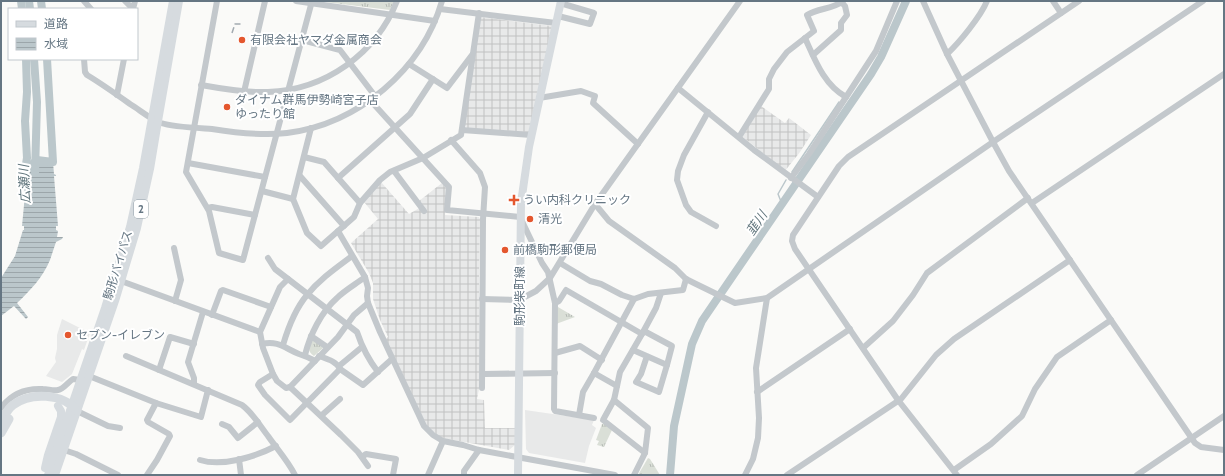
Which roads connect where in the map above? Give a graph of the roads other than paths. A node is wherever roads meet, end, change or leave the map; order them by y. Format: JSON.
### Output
{"nodes":[{"id":1,"x":173,"y":1,"type":"edge"},
{"id":2,"x":179,"y":1,"type":"edge"},
{"id":3,"x":217,"y":1,"type":"edge"},
{"id":4,"x":264,"y":1,"type":"edge"},
{"id":5,"x":296,"y":1,"type":"edge"},
{"id":6,"x":397,"y":1,"type":"edge"},
{"id":7,"x":442,"y":1,"type":"edge"},
{"id":8,"x":740,"y":1,"type":"edge"},
{"id":9,"x":897,"y":1,"type":"edge"},
{"id":10,"x":923,"y":1,"type":"edge"},
{"id":11,"x":987,"y":1,"type":"edge"},
{"id":12,"x":1053,"y":1,"type":"edge"},
{"id":13,"x":1079,"y":1,"type":"edge"},
{"id":14,"x":1203,"y":1,"type":"edge"},
{"id":15,"x":312,"y":2,"type":"edge"},
{"id":16,"x":561,"y":2,"type":"edge"},
{"id":17,"x":842,"y":2,"type":"edge"},
{"id":18,"x":440,"y":9,"type":"junction"},
{"id":19,"x":479,"y":13,"type":"junction"},
{"id":20,"x":1061,"y":14,"type":"junction"},
{"id":21,"x":392,"y":15,"type":"junction"},
{"id":22,"x":557,"y":19,"type":"junction"},
{"id":23,"x":435,"y":21,"type":"junction"},
{"id":24,"x":805,"y":38,"type":"junction"},
{"id":25,"x":302,"y":40,"type":"junction"},
{"id":26,"x":473,"y":53,"type":"junction"},
{"id":27,"x":947,"y":54,"type":"junction"},
{"id":28,"x":813,"y":55,"type":"junction"},
{"id":29,"x":84,"y":60,"type":"edge"},
{"id":30,"x":124,"y":60,"type":"edge"},
{"id":31,"x":350,"y":63,"type":"junction"},
{"id":32,"x":409,"y":64,"type":"junction"},
{"id":33,"x":1224,"y":74,"type":"edge"},
{"id":34,"x":433,"y":79,"type":"junction"},
{"id":35,"x":961,"y":81,"type":"junction"},
{"id":36,"x":201,"y":85,"type":"junction"},
{"id":37,"x":678,"y":88,"type":"junction"},
{"id":38,"x":288,"y":90,"type":"junction"},
{"id":39,"x":244,"y":92,"type":"junction"},
{"id":40,"x":117,"y":95,"type":"junction"},
{"id":41,"x":846,"y":97,"type":"junction"},
{"id":42,"x":373,"y":98,"type":"junction"},
{"id":43,"x":540,"y":98,"type":"junction"},
{"id":44,"x":708,"y":112,"type":"junction"},
{"id":45,"x":155,"y":120,"type":"junction"},
{"id":46,"x":194,"y":127,"type":"junction"},
{"id":47,"x":311,"y":128,"type":"junction"},
{"id":48,"x":395,"y":128,"type":"junction"},
{"id":49,"x":462,"y":130,"type":"junction"},
{"id":50,"x":277,"y":134,"type":"junction"},
{"id":51,"x":531,"y":135,"type":"junction"},
{"id":52,"x":739,"y":138,"type":"junction"},
{"id":53,"x":451,"y":140,"type":"junction"},
{"id":54,"x":993,"y":142,"type":"junction"},
{"id":55,"x":638,"y":144,"type":"junction"},
{"id":56,"x":304,"y":157,"type":"junction"},
{"id":57,"x":423,"y":158,"type":"junction"},
{"id":58,"x":188,"y":163,"type":"junction"},
{"id":59,"x":394,"y":171,"type":"junction"},
{"id":60,"x":300,"y":176,"type":"junction"},
{"id":61,"x":265,"y":177,"type":"junction"},
{"id":62,"x":338,"y":178,"type":"junction"},
{"id":63,"x":792,"y":179,"type":"junction"},
{"id":64,"x":262,"y":191,"type":"junction"},
{"id":65,"x":818,"y":196,"type":"junction"},
{"id":66,"x":293,"y":199,"type":"junction"},
{"id":67,"x":1030,"y":201,"type":"junction"},
{"id":68,"x":360,"y":203,"type":"junction"},
{"id":69,"x":595,"y":204,"type":"junction"},
{"id":70,"x":208,"y":208,"type":"junction"},
{"id":71,"x":424,"y":211,"type":"dead end"},
{"id":72,"x":483,"y":214,"type":"junction"},
{"id":73,"x":255,"y":215,"type":"junction"},
{"id":74,"x":520,"y":217,"type":"junction"},
{"id":75,"x":344,"y":226,"type":"junction"},
{"id":76,"x":716,"y":226,"type":"dead end"},
{"id":77,"x":338,"y":231,"type":"junction"},
{"id":78,"x":174,"y":248,"type":"dead end"},
{"id":79,"x":352,"y":256,"type":"junction"},
{"id":80,"x":268,"y":258,"type":"dead end"},
{"id":81,"x":1070,"y":260,"type":"junction"},
{"id":82,"x":560,"y":263,"type":"junction"},
{"id":83,"x":809,"y":270,"type":"junction"},
{"id":84,"x":365,"y":278,"type":"junction"},
{"id":85,"x":550,"y":278,"type":"junction"},
{"id":86,"x":288,"y":279,"type":"junction"},
{"id":87,"x":686,"y":279,"type":"junction"},
{"id":88,"x":121,"y":281,"type":"junction"},
{"id":89,"x":661,"y":293,"type":"junction"},
{"id":90,"x":307,"y":295,"type":"junction"},
{"id":91,"x":767,"y":298,"type":"junction"},
{"id":92,"x":482,"y":299,"type":"junction"},
{"id":93,"x":634,"y":299,"type":"junction"},
{"id":94,"x":520,"y":300,"type":"junction"},
{"id":95,"x":174,"y":302,"type":"junction"},
{"id":96,"x":555,"y":303,"type":"junction"},
{"id":97,"x":368,"y":304,"type":"junction"},
{"id":98,"x":271,"y":307,"type":"junction"},
{"id":99,"x":328,"y":309,"type":"junction"},
{"id":100,"x":203,"y":312,"type":"junction"},
{"id":101,"x":212,"y":315,"type":"junction"},
{"id":102,"x":1111,"y":320,"type":"junction"},
{"id":103,"x":623,"y":323,"type":"junction"},
{"id":104,"x":348,"y":324,"type":"junction"},
{"id":105,"x":850,"y":329,"type":"junction"},
{"id":106,"x":260,"y":332,"type":"junction"},
{"id":107,"x":643,"y":333,"type":"junction"},
{"id":108,"x":311,"y":336,"type":"junction"},
{"id":109,"x":194,"y":344,"type":"junction"},
{"id":110,"x":262,"y":344,"type":"junction"},
{"id":111,"x":283,"y":345,"type":"junction"},
{"id":112,"x":362,"y":347,"type":"junction"},
{"id":113,"x":327,"y":348,"type":"junction"},
{"id":114,"x":864,"y":348,"type":"junction"},
{"id":115,"x":633,"y":350,"type":"junction"},
{"id":116,"x":555,"y":353,"type":"junction"},
{"id":117,"x":305,"y":355,"type":"junction"},
{"id":118,"x":126,"y":356,"type":"dead end"},
{"id":119,"x":647,"y":356,"type":"junction"},
{"id":120,"x":317,"y":358,"type":"junction"},
{"id":121,"x":392,"y":359,"type":"junction"},
{"id":122,"x":602,"y":360,"type":"junction"},
{"id":123,"x":667,"y":365,"type":"junction"},
{"id":124,"x":340,"y":367,"type":"junction"},
{"id":125,"x":159,"y":370,"type":"junction"},
{"id":126,"x":378,"y":372,"type":"junction"},
{"id":127,"x":519,"y":372,"type":"junction"},
{"id":128,"x":554,"y":373,"type":"junction"},
{"id":129,"x":594,"y":373,"type":"junction"},
{"id":130,"x":273,"y":374,"type":"junction"},
{"id":131,"x":483,"y":374,"type":"junction"},
{"id":132,"x":89,"y":376,"type":"junction"},
{"id":133,"x":80,"y":380,"type":"junction"},
{"id":134,"x":194,"y":384,"type":"junction"},
{"id":135,"x":617,"y":386,"type":"junction"},
{"id":136,"x":290,"y":387,"type":"junction"},
{"id":137,"x":482,"y":388,"type":"dead end"},
{"id":138,"x":208,"y":390,"type":"junction"},
{"id":139,"x":757,"y":392,"type":"junction"},
{"id":140,"x":33,"y":393,"type":"junction"},
{"id":141,"x":340,"y":399,"type":"dead end"},
{"id":142,"x":614,"y":400,"type":"junction"},
{"id":143,"x":898,"y":400,"type":"junction"},
{"id":144,"x":156,"y":403,"type":"junction"},
{"id":145,"x":307,"y":403,"type":"junction"},
{"id":146,"x":58,"y":406,"type":"junction"},
{"id":147,"x":1,"y":408,"type":"edge"},
{"id":148,"x":73,"y":408,"type":"junction"},
{"id":149,"x":322,"y":415,"type":"junction"},
{"id":150,"x":579,"y":415,"type":"junction"},
{"id":151,"x":1224,"y":416,"type":"edge"},
{"id":152,"x":594,"y":418,"type":"dead end"},
{"id":153,"x":258,"y":422,"type":"junction"},
{"id":154,"x":1,"y":423,"type":"edge"},
{"id":155,"x":222,"y":424,"type":"dead end"},
{"id":156,"x":120,"y":428,"type":"dead end"},
{"id":157,"x":1,"y":433,"type":"edge"},
{"id":158,"x":1191,"y":438,"type":"junction"},
{"id":159,"x":443,"y":441,"type":"junction"},
{"id":160,"x":276,"y":446,"type":"junction"},
{"id":161,"x":64,"y":450,"type":"junction"},
{"id":162,"x":479,"y":450,"type":"junction"},
{"id":163,"x":1224,"y":450,"type":"edge"},
{"id":164,"x":645,"y":453,"type":"junction"},
{"id":165,"x":362,"y":457,"type":"junction"},
{"id":166,"x":519,"y":457,"type":"junction"},
{"id":167,"x":200,"y":460,"type":"dead end"},
{"id":168,"x":239,"y":460,"type":"junction"},
{"id":169,"x":368,"y":466,"type":"dead end"},
{"id":170,"x":106,"y":472,"type":"edge"},
{"id":171,"x":955,"y":473,"type":"edge"},
{"id":172,"x":44,"y":475,"type":"edge"},
{"id":173,"x":48,"y":475,"type":"edge"},
{"id":174,"x":55,"y":475,"type":"edge"},
{"id":175,"x":118,"y":475,"type":"edge"},
{"id":176,"x":147,"y":475,"type":"edge"},
{"id":177,"x":242,"y":475,"type":"edge"},
{"id":178,"x":295,"y":475,"type":"edge"},
{"id":179,"x":393,"y":475,"type":"edge"},
{"id":180,"x":428,"y":475,"type":"edge"},
{"id":181,"x":464,"y":475,"type":"edge"},
{"id":182,"x":518,"y":475,"type":"edge"},
{"id":183,"x":615,"y":475,"type":"edge"},
{"id":184,"x":634,"y":475,"type":"edge"},
{"id":185,"x":745,"y":475,"type":"edge"},
{"id":186,"x":787,"y":475,"type":"edge"},
{"id":187,"x":1137,"y":475,"type":"edge"}],
"edges":[{"from":1,"to":45,"type":"main road","name":"駒形バイパス","number":"2"},
{"from":2,"to":45,"type":"main road","name":"駒形バイパス","number":"2"},
{"from":3,"to":36,"type":"street"},
{"from":4,"to":39,"type":"street"},
{"from":5,"to":15,"type":"street"},
{"from":6,"to":21,"type":"street"},
{"from":7,"to":18,"type":"street"},
{"from":8,"to":37,"type":"street"},
{"from":9,"to":41,"type":"street"},
{"from":10,"to":27,"type":"street"},
{"from":11,"to":27,"type":"street"},
{"from":12,"to":20,"type":"street"},
{"from":13,"to":20,"type":"street"},
{"from":14,"to":54,"type":"street"},
{"from":15,"to":21,"type":"street"},
{"from":15,"to":25,"type":"street"},
{"from":16,"to":22,"type":"main road","name":"駒形柴町線"},
{"from":16,"to":22,"type":"street"},
{"from":17,"to":24,"type":"street"},
{"from":17,"to":28,"type":"street"},
{"from":18,"to":19,"type":"street"},
{"from":18,"to":23,"type":"street"},
{"from":19,"to":22,"type":"street"},
{"from":19,"to":26,"type":"street"},
{"from":20,"to":35,"type":"street"},
{"from":21,"to":23,"type":"street"},
{"from":21,"to":31,"type":"street"},
{"from":22,"to":43,"type":"main road","name":"駒形柴町線"},
{"from":23,"to":32,"type":"street"},
{"from":24,"to":28,"type":"street"},
{"from":24,"to":52,"type":"street"},
{"from":25,"to":31,"type":"street"},
{"from":25,"to":38,"type":"street"},
{"from":26,"to":34,"type":"street"},
{"from":26,"to":49,"type":"street"},
{"from":27,"to":35,"type":"street"},
{"from":28,"to":41,"type":"street"},
{"from":29,"to":40,"type":"street"},
{"from":30,"to":40,"type":"street"},
{"from":31,"to":38,"type":"street"},
{"from":31,"to":42,"type":"street"},
{"from":32,"to":34,"type":"street"},
{"from":32,"to":42,"type":"street"},
{"from":33,"to":67,"type":"street"},
{"from":34,"to":48,"type":"street"},
{"from":35,"to":54,"type":"street"},
{"from":35,"to":65,"type":"street"},
{"from":36,"to":39,"type":"street"},
{"from":36,"to":46,"type":"street"},
{"from":37,"to":44,"type":"street"},
{"from":37,"to":55,"type":"street"},
{"from":38,"to":39,"type":"street"},
{"from":38,"to":50,"type":"street"},
{"from":40,"to":45,"type":"street"},
{"from":41,"to":63,"type":"street"},
{"from":42,"to":47,"type":"street"},
{"from":42,"to":48,"type":"street"},
{"from":43,"to":51,"type":"main road","name":"駒形柴町線"},
{"from":43,"to":55,"type":"street"},
{"from":44,"to":52,"type":"street"},
{"from":44,"to":76,"type":"street"},
{"from":45,"to":46,"type":"street"},
{"from":45,"to":88,"type":"main road","name":"駒形バイパス","number":"2"},
{"from":45,"to":133,"type":"main road","name":"駒形バイパス","number":"2"},
{"from":46,"to":50,"type":"street"},
{"from":46,"to":58,"type":"street"},
{"from":47,"to":50,"type":"street"},
{"from":47,"to":56,"type":"street"},
{"from":48,"to":57,"type":"street"},
{"from":48,"to":62,"type":"street"},
{"from":49,"to":51,"type":"street"},
{"from":49,"to":53,"type":"street"},
{"from":50,"to":61,"type":"street"},
{"from":51,"to":74,"type":"main road","name":"駒形柴町線"},
{"from":52,"to":63,"type":"street"},
{"from":53,"to":57,"type":"street"},
{"from":53,"to":72,"type":"street"},
{"from":54,"to":67,"type":"street"},
{"from":54,"to":83,"type":"street"},
{"from":55,"to":69,"type":"street"},
{"from":56,"to":60,"type":"street"},
{"from":56,"to":62,"type":"street"},
{"from":57,"to":59,"type":"street"},
{"from":57,"to":72,"type":"street"},
{"from":58,"to":61,"type":"street"},
{"from":58,"to":70,"type":"street"},
{"from":59,"to":68,"type":"street"},
{"from":59,"to":71,"type":"street"},
{"from":60,"to":66,"type":"street"},
{"from":60,"to":75,"type":"street"},
{"from":61,"to":64,"type":"street"},
{"from":62,"to":68,"type":"street"},
{"from":63,"to":65,"type":"street"},
{"from":64,"to":66,"type":"street"},
{"from":64,"to":73,"type":"street"},
{"from":65,"to":83,"type":"street"},
{"from":66,"to":77,"type":"street"},
{"from":67,"to":81,"type":"street"},
{"from":67,"to":114,"type":"street"},
{"from":68,"to":75,"type":"street"},
{"from":69,"to":82,"type":"street"},
{"from":69,"to":87,"type":"street"},
{"from":70,"to":73,"type":"street"},
{"from":70,"to":73,"type":"street"},
{"from":72,"to":74,"type":"street"},
{"from":72,"to":92,"type":"street"},
{"from":74,"to":85,"type":"street"},
{"from":74,"to":94,"type":"main road","name":"駒形柴町線"},
{"from":75,"to":77,"type":"street"},
{"from":77,"to":79,"type":"street"},
{"from":78,"to":95,"type":"street"},
{"from":79,"to":84,"type":"street"},
{"from":79,"to":90,"type":"street"},
{"from":80,"to":86,"type":"street"},
{"from":81,"to":102,"type":"street"},
{"from":81,"to":143,"type":"street"},
{"from":82,"to":85,"type":"street"},
{"from":82,"to":93,"type":"street"},
{"from":83,"to":91,"type":"street"},
{"from":83,"to":105,"type":"street"},
{"from":84,"to":97,"type":"street"},
{"from":84,"to":99,"type":"street"},
{"from":85,"to":94,"type":"street"},
{"from":85,"to":96,"type":"street"},
{"from":86,"to":90,"type":"street"},
{"from":86,"to":98,"type":"street"},
{"from":87,"to":89,"type":"street"},
{"from":87,"to":91,"type":"street"},
{"from":88,"to":95,"type":"street"},
{"from":88,"to":132,"type":"main road","name":"駒形バイパス","number":"2"},
{"from":89,"to":93,"type":"street"},
{"from":89,"to":107,"type":"street"},
{"from":90,"to":99,"type":"street"},
{"from":90,"to":111,"type":"street"},
{"from":91,"to":139,"type":"street"},
{"from":92,"to":94,"type":"street"},
{"from":92,"to":131,"type":"street"},
{"from":93,"to":103,"type":"street"},
{"from":94,"to":127,"type":"main road","name":"駒形柴町線"},
{"from":95,"to":100,"type":"street"},
{"from":96,"to":103,"type":"street"},
{"from":96,"to":116,"type":"street"},
{"from":97,"to":104,"type":"street"},
{"from":97,"to":121,"type":"street"},
{"from":98,"to":101,"type":"street"},
{"from":98,"to":106,"type":"street"},
{"from":99,"to":104,"type":"street"},
{"from":99,"to":108,"type":"street"},
{"from":100,"to":101,"type":"street"},
{"from":100,"to":109,"type":"street"},
{"from":101,"to":106,"type":"street"},
{"from":102,"to":158,"type":"street"},
{"from":102,"to":171,"type":"street"},
{"from":103,"to":107,"type":"street"},
{"from":103,"to":122,"type":"street"},
{"from":104,"to":112,"type":"street"},
{"from":104,"to":113,"type":"street"},
{"from":105,"to":114,"type":"street"},
{"from":105,"to":139,"type":"street"},
{"from":106,"to":110,"type":"street"},
{"from":107,"to":115,"type":"street"},
{"from":107,"to":123,"type":"street"},
{"from":108,"to":113,"type":"street"},
{"from":108,"to":117,"type":"street"},
{"from":109,"to":125,"type":"street"},
{"from":109,"to":134,"type":"street"},
{"from":110,"to":111,"type":"street"},
{"from":110,"to":130,"type":"street"},
{"from":111,"to":117,"type":"street"},
{"from":112,"to":124,"type":"street"},
{"from":112,"to":126,"type":"street"},
{"from":113,"to":120,"type":"street"},
{"from":114,"to":143,"type":"street"},
{"from":115,"to":119,"type":"street"},
{"from":115,"to":135,"type":"street"},
{"from":116,"to":122,"type":"street"},
{"from":116,"to":128,"type":"street"},
{"from":117,"to":120,"type":"street"},
{"from":118,"to":125,"type":"street"},
{"from":119,"to":123,"type":"street"},
{"from":119,"to":123,"type":"street"},
{"from":120,"to":124,"type":"street"},
{"from":120,"to":136,"type":"street"},
{"from":121,"to":126,"type":"street"},
{"from":121,"to":159,"type":"street"},
{"from":122,"to":129,"type":"street"},
{"from":124,"to":126,"type":"street"},
{"from":124,"to":145,"type":"street"},
{"from":125,"to":134,"type":"street"},
{"from":127,"to":128,"type":"street"},
{"from":127,"to":131,"type":"street"},
{"from":127,"to":166,"type":"main road","name":"駒形柴町線"},
{"from":128,"to":150,"type":"street"},
{"from":129,"to":135,"type":"street"},
{"from":129,"to":150,"type":"street"},
{"from":130,"to":136,"type":"street"},
{"from":130,"to":145,"type":"street"},
{"from":131,"to":137,"type":"street"},
{"from":132,"to":144,"type":"street"},
{"from":132,"to":148,"type":"main road","name":"駒形バイパス","number":"2"},
{"from":133,"to":140,"type":"street"},
{"from":133,"to":148,"type":"main road","name":"駒形バイパス","number":"2"},
{"from":134,"to":138,"type":"street"},
{"from":135,"to":142,"type":"street"},
{"from":136,"to":145,"type":"street"},
{"from":138,"to":144,"type":"street"},
{"from":138,"to":153,"type":"street"},
{"from":139,"to":185,"type":"street"},
{"from":140,"to":147,"type":"street"},
{"from":140,"to":148,"type":"highway"},
{"from":140,"to":154,"type":"highway"},
{"from":141,"to":149,"type":"street"},
{"from":142,"to":164,"type":"street"},
{"from":142,"to":164,"type":"street"},
{"from":143,"to":171,"type":"street"},
{"from":143,"to":186,"type":"street"},
{"from":144,"to":176,"type":"street"},
{"from":145,"to":149,"type":"street"},
{"from":146,"to":148,"type":"highway"},
{"from":146,"to":157,"type":"highway"},
{"from":146,"to":172,"type":"main road"},
{"from":148,"to":156,"type":"street"},
{"from":148,"to":161,"type":"main road","name":"駒形バイパス","number":"2"},
{"from":148,"to":173,"type":"main road","name":"駒形バイパス","number":"2"},
{"from":149,"to":165,"type":"street"},
{"from":150,"to":152,"type":"street"},
{"from":151,"to":158,"type":"street"},
{"from":153,"to":155,"type":"street"},
{"from":153,"to":160,"type":"street"},
{"from":158,"to":163,"type":"street"},
{"from":158,"to":187,"type":"street"},
{"from":159,"to":162,"type":"street"},
{"from":159,"to":180,"type":"street"},
{"from":160,"to":168,"type":"street"},
{"from":160,"to":178,"type":"street"},
{"from":161,"to":170,"type":"street"},
{"from":161,"to":174,"type":"main road","name":"駒形バイパス","number":"2"},
{"from":162,"to":166,"type":"street"},
{"from":162,"to":181,"type":"street"},
{"from":164,"to":184,"type":"street"},
{"from":165,"to":169,"type":"street"},
{"from":165,"to":179,"type":"street"},
{"from":166,"to":182,"type":"main road","name":"駒形柴町線"},
{"from":166,"to":183,"type":"street"},
{"from":167,"to":168,"type":"street"},
{"from":168,"to":177,"type":"street"},
{"from":170,"to":175,"type":"street"}]}
